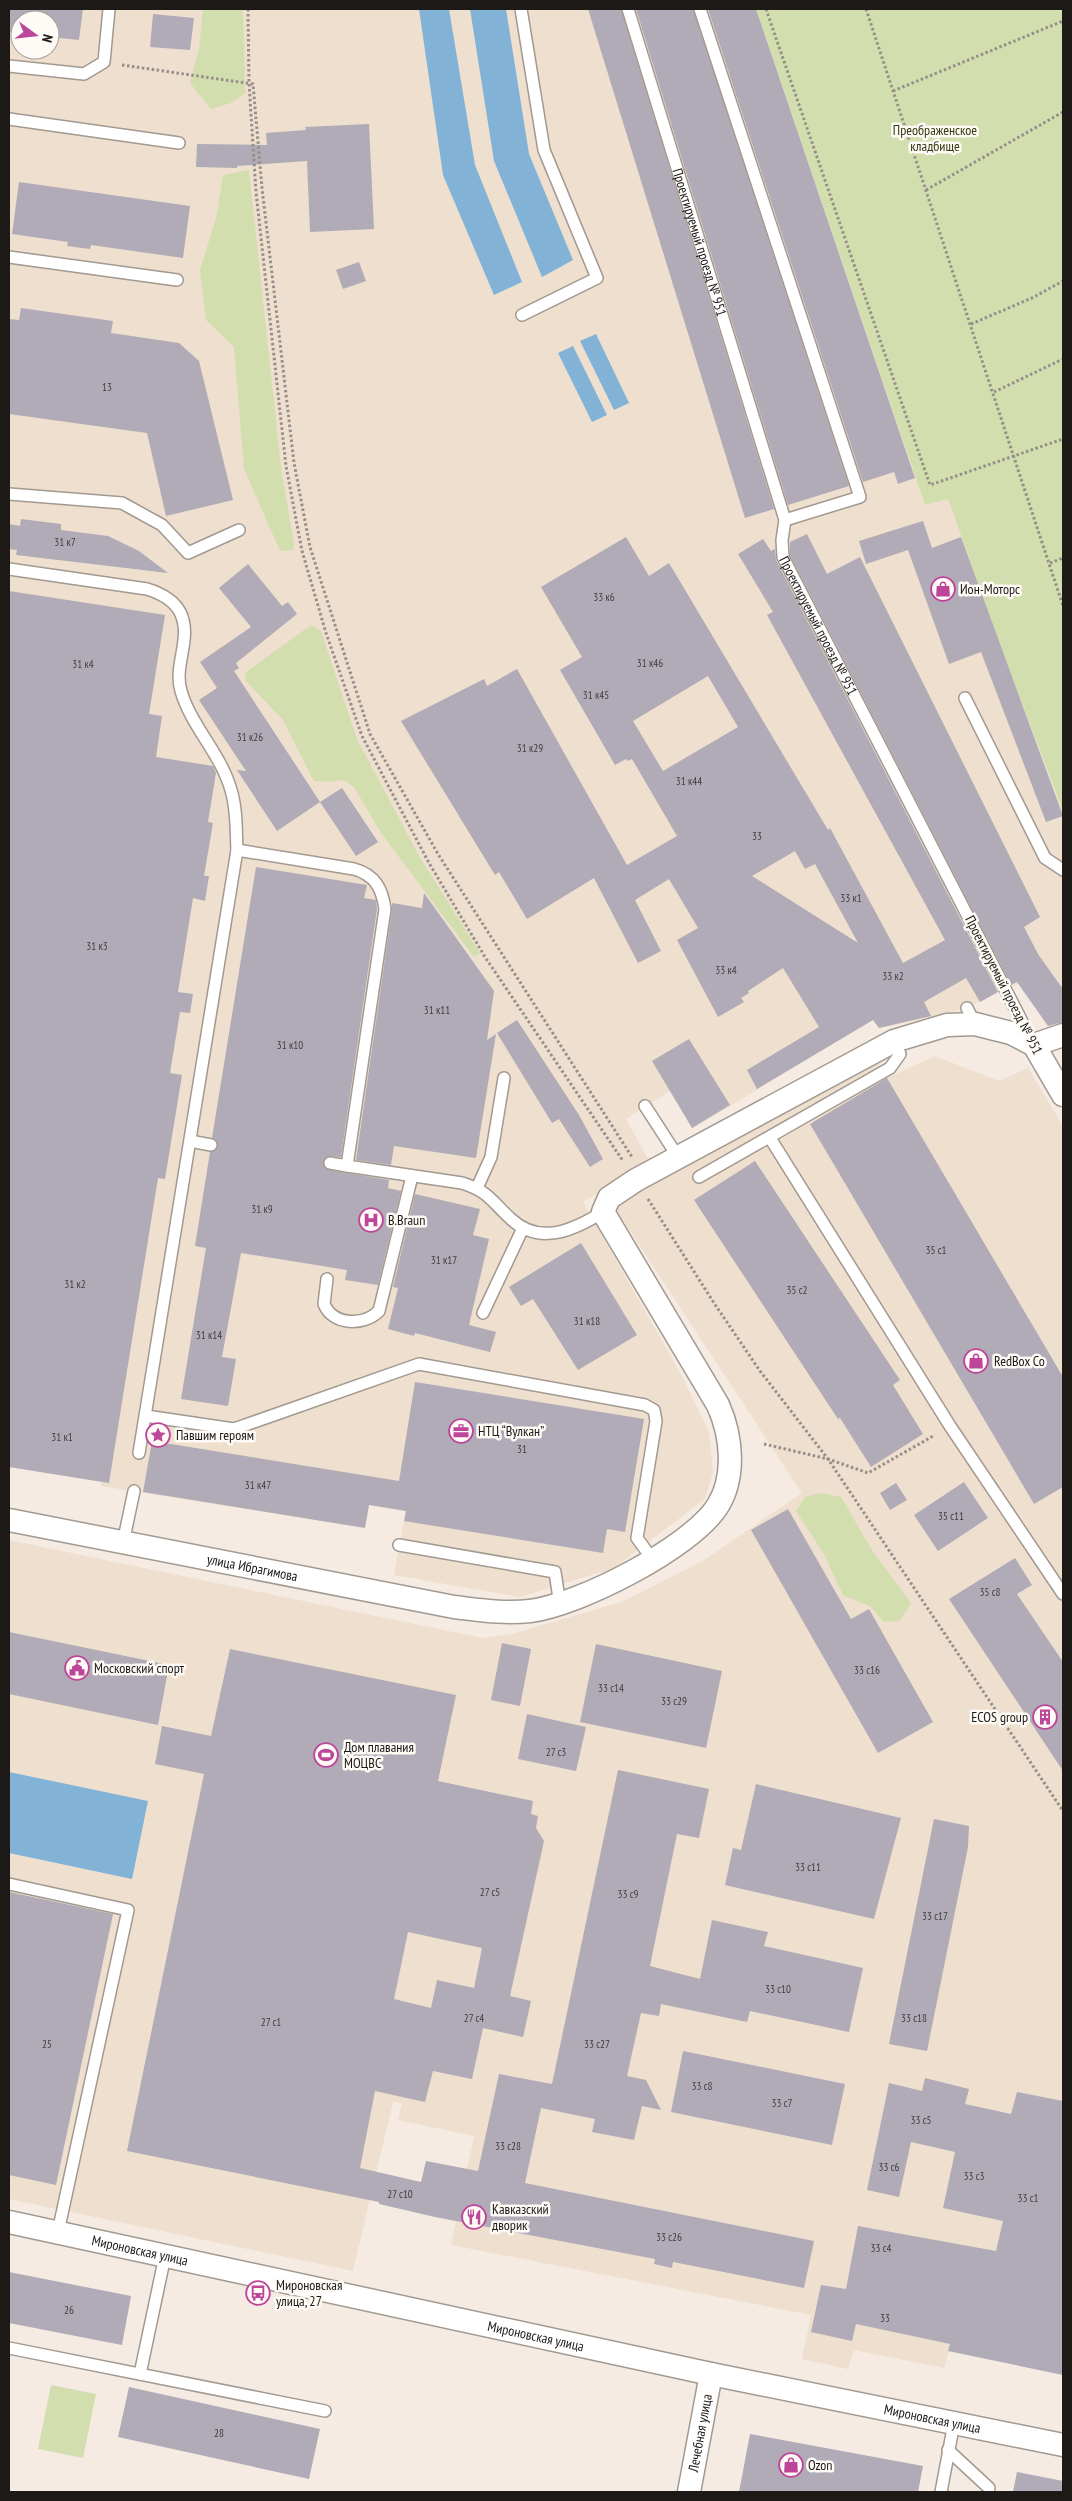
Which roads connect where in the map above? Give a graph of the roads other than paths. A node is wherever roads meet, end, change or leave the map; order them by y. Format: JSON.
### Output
{"nodes":[{"id":1,"x":109,"y":9,"type":"edge"},
{"id":2,"x":521,"y":9,"type":"edge"},
{"id":3,"x":628,"y":9,"type":"edge"},
{"id":4,"x":700,"y":9,"type":"edge"},
{"id":5,"x":9,"y":66,"type":"edge"},
{"id":6,"x":9,"y":119,"type":"edge"},
{"id":7,"x":179,"y":143,"type":"dead end"},
{"id":8,"x":9,"y":257,"type":"edge"},
{"id":9,"x":177,"y":280,"type":"dead end"},
{"id":10,"x":522,"y":315,"type":"dead end"},
{"id":11,"x":9,"y":494,"type":"edge"},
{"id":12,"x":785,"y":520,"type":"junction"},
{"id":13,"x":240,"y":530,"type":"dead end"},
{"id":14,"x":9,"y":569,"type":"edge"},
{"id":15,"x":965,"y":698,"type":"dead end"},
{"id":16,"x":237,"y":850,"type":"junction"},
{"id":17,"x":1063,"y":870,"type":"edge"},
{"id":18,"x":1063,"y":1035,"type":"edge"},
{"id":19,"x":894,"y":1041,"type":"junction"},
{"id":20,"x":1034,"y":1045,"type":"junction"},
{"id":21,"x":504,"y":1078,"type":"dead end"},
{"id":22,"x":1063,"y":1095,"type":"edge"},
{"id":23,"x":645,"y":1106,"type":"dead end"},
{"id":24,"x":770,"y":1138,"type":"junction"},
{"id":25,"x":190,"y":1141,"type":"junction"},
{"id":26,"x":211,"y":1144,"type":"dead end"},
{"id":27,"x":678,"y":1158,"type":"junction"},
{"id":28,"x":330,"y":1164,"type":"dead end"},
{"id":29,"x":347,"y":1166,"type":"junction"},
{"id":30,"x":412,"y":1176,"type":"junction"},
{"id":31,"x":699,"y":1177,"type":"dead end"},
{"id":32,"x":477,"y":1188,"type":"junction"},
{"id":33,"x":603,"y":1212,"type":"junction"},
{"id":34,"x":523,"y":1228,"type":"junction"},
{"id":35,"x":327,"y":1279,"type":"dead end"},
{"id":36,"x":483,"y":1313,"type":"dead end"},
{"id":37,"x":146,"y":1416,"type":"junction"},
{"id":38,"x":139,"y":1453,"type":"dead end"},
{"id":39,"x":134,"y":1491,"type":"dead end"},
{"id":40,"x":9,"y":1520,"type":"edge"},
{"id":41,"x":123,"y":1543,"type":"junction"},
{"id":42,"x":399,"y":1545,"type":"dead end"},
{"id":43,"x":653,"y":1560,"type":"junction"},
{"id":44,"x":1063,"y":1594,"type":"edge"},
{"id":45,"x":560,"y":1605,"type":"junction"},
{"id":46,"x":9,"y":1884,"type":"edge"},
{"id":47,"x":9,"y":2222,"type":"edge"},
{"id":48,"x":58,"y":2232,"type":"junction"},
{"id":49,"x":166,"y":2256,"type":"junction"},
{"id":50,"x":9,"y":2348,"type":"edge"},
{"id":51,"x":140,"y":2374,"type":"junction"},
{"id":52,"x":711,"y":2374,"type":"junction"},
{"id":53,"x":325,"y":2411,"type":"dead end"},
{"id":54,"x":954,"y":2422,"type":"junction"},
{"id":55,"x":1063,"y":2445,"type":"edge"},
{"id":56,"x":948,"y":2450,"type":"junction"},
{"id":57,"x":989,"y":2488,"type":"dead end"},
{"id":58,"x":690,"y":2492,"type":"edge"},
{"id":59,"x":941,"y":2492,"type":"edge"}],
"edges":[{"from":1,"to":5,"type":"lane"},
{"from":2,"to":10,"type":"lane"},
{"from":3,"to":12,"type":"lane","name":"Проектируемый проезд № 951"},
{"from":4,"to":12,"type":"lane"},
{"from":6,"to":7,"type":"lane"},
{"from":8,"to":9,"type":"lane"},
{"from":11,"to":13,"type":"lane"},
{"from":12,"to":20,"type":"lane","name":"Проектируемый проезд № 951"},
{"from":14,"to":16,"type":"lane"},
{"from":15,"to":17,"type":"lane"},
{"from":16,"to":25,"type":"lane"},
{"from":16,"to":29,"type":"lane"},
{"from":18,"to":20,"type":"street"},
{"from":19,"to":20,"type":"street"},
{"from":19,"to":24,"type":"lane"},
{"from":19,"to":27,"type":"street"},
{"from":20,"to":22,"type":"street","name":"Проектируемый проезд № 951"},
{"from":21,"to":32,"type":"lane"},
{"from":23,"to":27,"type":"lane"},
{"from":24,"to":31,"type":"lane"},
{"from":24,"to":44,"type":"lane"},
{"from":25,"to":26,"type":"lane"},
{"from":25,"to":37,"type":"lane"},
{"from":27,"to":33,"type":"street"},
{"from":28,"to":29,"type":"lane"},
{"from":29,"to":30,"type":"lane"},
{"from":30,"to":32,"type":"lane"},
{"from":30,"to":35,"type":"lane"},
{"from":32,"to":34,"type":"lane"},
{"from":33,"to":34,"type":"lane"},
{"from":33,"to":43,"type":"street","name":"улица Ибрагимова"},
{"from":34,"to":36,"type":"lane"},
{"from":37,"to":38,"type":"lane"},
{"from":37,"to":43,"type":"lane"},
{"from":39,"to":41,"type":"lane"},
{"from":40,"to":41,"type":"street","name":"улица Ибрагимова"},
{"from":41,"to":45,"type":"street","name":"улица Ибрагимова"},
{"from":42,"to":45,"type":"lane"},
{"from":43,"to":45,"type":"street","name":"улица Ибрагимова"},
{"from":46,"to":48,"type":"lane"},
{"from":47,"to":48,"type":"street","name":"Мироновская улица"},
{"from":48,"to":49,"type":"street","name":"Мироновская улица"},
{"from":49,"to":51,"type":"lane"},
{"from":49,"to":52,"type":"street","name":"Мироновская улица"},
{"from":50,"to":51,"type":"lane"},
{"from":51,"to":53,"type":"lane"},
{"from":52,"to":54,"type":"street","name":"Мироновская улица"},
{"from":52,"to":58,"type":"street","name":"Лечебная улица"},
{"from":54,"to":55,"type":"street","name":"Мироновская улица"},
{"from":54,"to":56,"type":"lane"},
{"from":56,"to":57,"type":"lane"},
{"from":56,"to":59,"type":"lane"}]}
